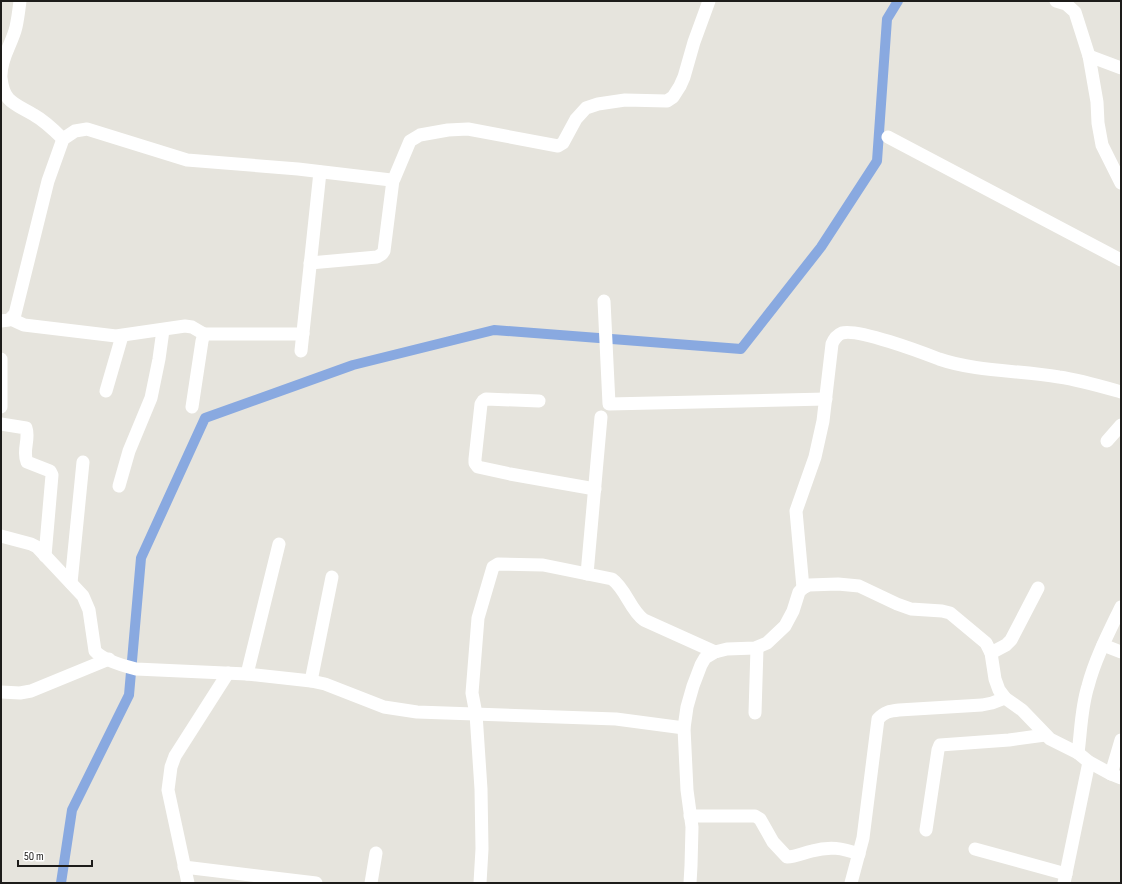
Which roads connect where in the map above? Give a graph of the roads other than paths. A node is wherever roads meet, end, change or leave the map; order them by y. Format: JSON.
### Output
{"nodes":[{"id":1,"x":20,"y":1,"type":"edge"},
{"id":2,"x":709,"y":1,"type":"edge"},
{"id":3,"x":1056,"y":1,"type":"edge"},
{"id":4,"x":1071,"y":4,"type":"edge"},
{"id":5,"x":1089,"y":56,"type":"junction"},
{"id":6,"x":1121,"y":68,"type":"edge"},
{"id":7,"x":1,"y":76,"type":"edge"},
{"id":8,"x":888,"y":137,"type":"dead end"},
{"id":9,"x":63,"y":139,"type":"junction"},
{"id":10,"x":320,"y":172,"type":"junction"},
{"id":11,"x":393,"y":180,"type":"junction"},
{"id":12,"x":1121,"y":183,"type":"edge"},
{"id":13,"x":1121,"y":260,"type":"edge"},
{"id":14,"x":310,"y":262,"type":"junction"},
{"id":15,"x":604,"y":301,"type":"dead end"},
{"id":16,"x":6,"y":320,"type":"edge"},
{"id":17,"x":163,"y":330,"type":"junction"},
{"id":18,"x":204,"y":334,"type":"junction"},
{"id":19,"x":302,"y":334,"type":"junction"},
{"id":20,"x":122,"y":336,"type":"junction"},
{"id":21,"x":301,"y":351,"type":"dead end"},
{"id":22,"x":1,"y":359,"type":"edge"},
{"id":23,"x":106,"y":392,"type":"dead end"},
{"id":24,"x":1121,"y":392,"type":"edge"},
{"id":25,"x":826,"y":399,"type":"junction"},
{"id":26,"x":539,"y":401,"type":"dead end"},
{"id":27,"x":1,"y":407,"type":"edge"},
{"id":28,"x":192,"y":407,"type":"dead end"},
{"id":29,"x":601,"y":417,"type":"dead end"},
{"id":30,"x":1,"y":424,"type":"edge"},
{"id":31,"x":1121,"y":425,"type":"edge"},
{"id":32,"x":1107,"y":441,"type":"dead end"},
{"id":33,"x":83,"y":462,"type":"dead end"},
{"id":34,"x":119,"y":486,"type":"dead end"},
{"id":35,"x":595,"y":489,"type":"junction"},
{"id":36,"x":1,"y":536,"type":"edge"},
{"id":37,"x":279,"y":544,"type":"dead end"},
{"id":38,"x":45,"y":556,"type":"junction"},
{"id":39,"x":587,"y":574,"type":"junction"},
{"id":40,"x":332,"y":577,"type":"dead end"},
{"id":41,"x":71,"y":584,"type":"junction"},
{"id":42,"x":803,"y":588,"type":"junction"},
{"id":43,"x":1038,"y":588,"type":"dead end"},
{"id":44,"x":1121,"y":607,"type":"edge"},
{"id":45,"x":1103,"y":645,"type":"junction"},
{"id":46,"x":757,"y":648,"type":"junction"},
{"id":47,"x":715,"y":652,"type":"junction"},
{"id":48,"x":1121,"y":652,"type":"edge"},
{"id":49,"x":991,"y":653,"type":"junction"},
{"id":50,"x":115,"y":662,"type":"junction"},
{"id":51,"x":228,"y":673,"type":"junction"},
{"id":52,"x":247,"y":674,"type":"junction"},
{"id":53,"x":311,"y":681,"type":"junction"},
{"id":54,"x":1,"y":692,"type":"edge"},
{"id":55,"x":1005,"y":698,"type":"junction"},
{"id":56,"x":755,"y":713,"type":"dead end"},
{"id":57,"x":476,"y":714,"type":"junction"},
{"id":58,"x":684,"y":728,"type":"junction"},
{"id":59,"x":1045,"y":735,"type":"junction"},
{"id":60,"x":1121,"y":740,"type":"edge"},
{"id":61,"x":1078,"y":753,"type":"junction"},
{"id":62,"x":1089,"y":762,"type":"junction"},
{"id":63,"x":1116,"y":776,"type":"edge"},
{"id":64,"x":690,"y":816,"type":"junction"},
{"id":65,"x":926,"y":830,"type":"dead end"},
{"id":66,"x":975,"y":850,"type":"dead end"},
{"id":67,"x":376,"y":853,"type":"dead end"},
{"id":68,"x":859,"y":854,"type":"junction"},
{"id":69,"x":184,"y":868,"type":"junction"},
{"id":70,"x":1065,"y":879,"type":"edge"},
{"id":71,"x":188,"y":883,"type":"edge"},
{"id":72,"x":316,"y":883,"type":"edge"},
{"id":73,"x":371,"y":883,"type":"edge"},
{"id":74,"x":480,"y":883,"type":"edge"},
{"id":75,"x":690,"y":883,"type":"edge"},
{"id":76,"x":851,"y":883,"type":"edge"}],
"edges":[{"from":1,"to":7,"type":"street"},
{"from":2,"to":11,"type":"street"},
{"from":3,"to":4,"type":"street"},
{"from":4,"to":5,"type":"street"},
{"from":5,"to":6,"type":"street"},
{"from":5,"to":12,"type":"street"},
{"from":7,"to":9,"type":"street"},
{"from":8,"to":13,"type":"street"},
{"from":9,"to":10,"type":"street"},
{"from":9,"to":16,"type":"street"},
{"from":10,"to":11,"type":"street"},
{"from":10,"to":14,"type":"street"},
{"from":11,"to":14,"type":"street"},
{"from":14,"to":19,"type":"street"},
{"from":15,"to":25,"type":"street"},
{"from":16,"to":20,"type":"street"},
{"from":17,"to":18,"type":"street"},
{"from":17,"to":20,"type":"street"},
{"from":17,"to":34,"type":"street"},
{"from":18,"to":19,"type":"street"},
{"from":18,"to":28,"type":"street"},
{"from":19,"to":21,"type":"street"},
{"from":20,"to":23,"type":"street"},
{"from":22,"to":27,"type":"street"},
{"from":24,"to":25,"type":"street"},
{"from":25,"to":42,"type":"street"},
{"from":26,"to":35,"type":"street"},
{"from":29,"to":35,"type":"street"},
{"from":30,"to":38,"type":"street"},
{"from":31,"to":32,"type":"street"},
{"from":33,"to":41,"type":"street"},
{"from":35,"to":39,"type":"street"},
{"from":36,"to":38,"type":"street"},
{"from":37,"to":52,"type":"street"},
{"from":38,"to":41,"type":"street"},
{"from":39,"to":47,"type":"street"},
{"from":39,"to":57,"type":"street"},
{"from":40,"to":53,"type":"street"},
{"from":41,"to":50,"type":"street"},
{"from":42,"to":46,"type":"street"},
{"from":42,"to":49,"type":"street"},
{"from":43,"to":49,"type":"street"},
{"from":44,"to":45,"type":"street"},
{"from":45,"to":48,"type":"street"},
{"from":45,"to":61,"type":"street"},
{"from":46,"to":47,"type":"street"},
{"from":46,"to":56,"type":"street"},
{"from":47,"to":58,"type":"street"},
{"from":49,"to":55,"type":"street"},
{"from":50,"to":51,"type":"street"},
{"from":50,"to":54,"type":"street"},
{"from":51,"to":52,"type":"street"},
{"from":51,"to":69,"type":"street"},
{"from":52,"to":53,"type":"street"},
{"from":53,"to":57,"type":"street"},
{"from":55,"to":59,"type":"street"},
{"from":55,"to":68,"type":"street"},
{"from":57,"to":58,"type":"street"},
{"from":57,"to":74,"type":"street"},
{"from":58,"to":64,"type":"street"},
{"from":59,"to":61,"type":"street"},
{"from":59,"to":65,"type":"street"},
{"from":60,"to":63,"type":"street"},
{"from":61,"to":62,"type":"street"},
{"from":62,"to":63,"type":"street"},
{"from":62,"to":70,"type":"street"},
{"from":64,"to":68,"type":"street"},
{"from":64,"to":75,"type":"street"},
{"from":66,"to":70,"type":"street"},
{"from":67,"to":73,"type":"street"},
{"from":68,"to":76,"type":"street"},
{"from":69,"to":71,"type":"street"},
{"from":69,"to":72,"type":"street"}]}
